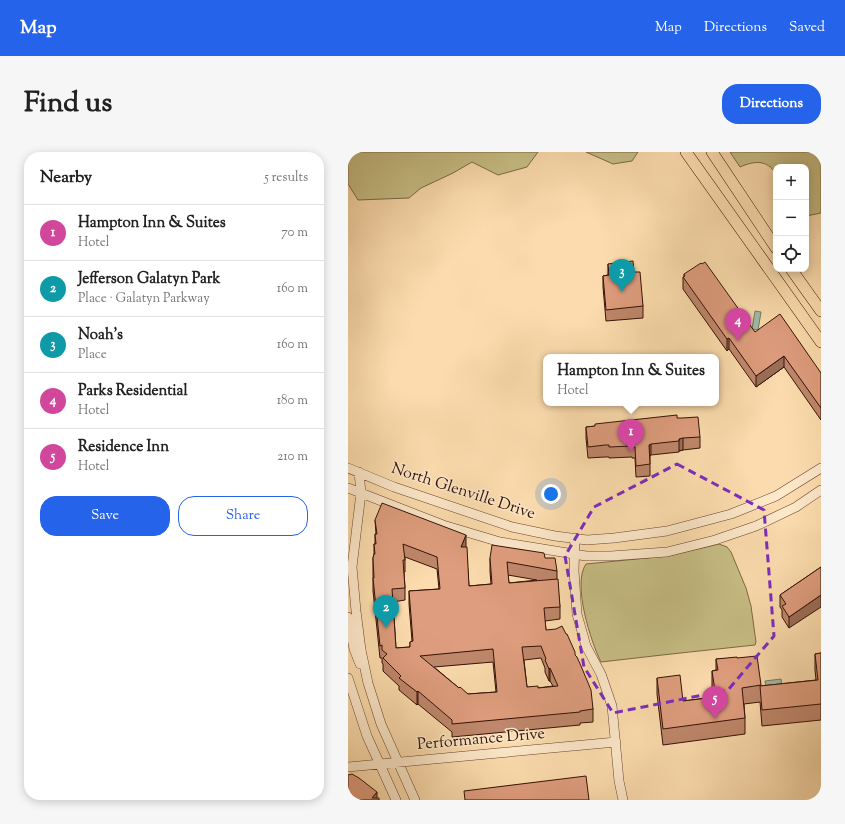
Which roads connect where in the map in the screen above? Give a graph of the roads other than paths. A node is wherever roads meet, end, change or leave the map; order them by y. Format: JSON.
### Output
{"nodes":[{"id":1,"x":686,"y":152,"type":"edge"},
{"id":2,"x":712,"y":152,"type":"edge"},
{"id":3,"x":773,"y":244,"type":"edge"},
{"id":4,"x":793,"y":272,"type":"edge"},
{"id":5,"x":821,"y":311,"type":"edge"},
{"id":6,"x":821,"y":342,"type":"edge"},
{"id":7,"x":348,"y":468,"type":"edge"},
{"id":8,"x":821,"y":468,"type":"edge"},
{"id":9,"x":359,"y":472,"type":"junction"},
{"id":10,"x":348,"y":489,"type":"edge"},
{"id":11,"x":821,"y":490,"type":"edge"},
{"id":12,"x":361,"y":493,"type":"junction"},
{"id":13,"x":575,"y":538,"type":"junction"},
{"id":14,"x":574,"y":554,"type":"junction"},
{"id":15,"x":348,"y":618,"type":"edge"},
{"id":16,"x":348,"y":678,"type":"edge"},
{"id":17,"x":368,"y":683,"type":"junction"},
{"id":18,"x":616,"y":742,"type":"junction"},
{"id":19,"x":398,"y":763,"type":"junction"},
{"id":20,"x":380,"y":764,"type":"junction"},
{"id":21,"x":348,"y":768,"type":"edge"},
{"id":22,"x":396,"y":800,"type":"edge"},
{"id":23,"x":415,"y":800,"type":"edge"},
{"id":24,"x":623,"y":800,"type":"edge"}],
"edges":[{"from":1,"to":6,"type":"main road"},
{"from":2,"to":3,"type":"main road"},
{"from":4,"to":5,"type":"main road"},
{"from":7,"to":9,"type":"street","name":"North Glenville Drive"},
{"from":8,"to":13,"type":"street","name":"North Glenville Drive"},
{"from":9,"to":10,"type":"street"},
{"from":9,"to":12,"type":"street"},
{"from":9,"to":13,"type":"street","name":"North Glenville Drive"},
{"from":10,"to":12,"type":"street","name":"North Glenville Drive"},
{"from":11,"to":14,"type":"street","name":"North Glenville Drive"},
{"from":12,"to":14,"type":"street","name":"North Glenville Drive"},
{"from":12,"to":17,"type":"street"},
{"from":13,"to":14,"type":"street"},
{"from":14,"to":18,"type":"street"},
{"from":15,"to":17,"type":"street"},
{"from":16,"to":20,"type":"street"},
{"from":17,"to":19,"type":"street"},
{"from":18,"to":19,"type":"street","name":"Performance Drive"},
{"from":18,"to":24,"type":"street"},
{"from":19,"to":20,"type":"street","name":"Performance Drive"},
{"from":19,"to":23,"type":"street"},
{"from":20,"to":21,"type":"street","name":"Performance Drive"},
{"from":20,"to":22,"type":"street"}]}
